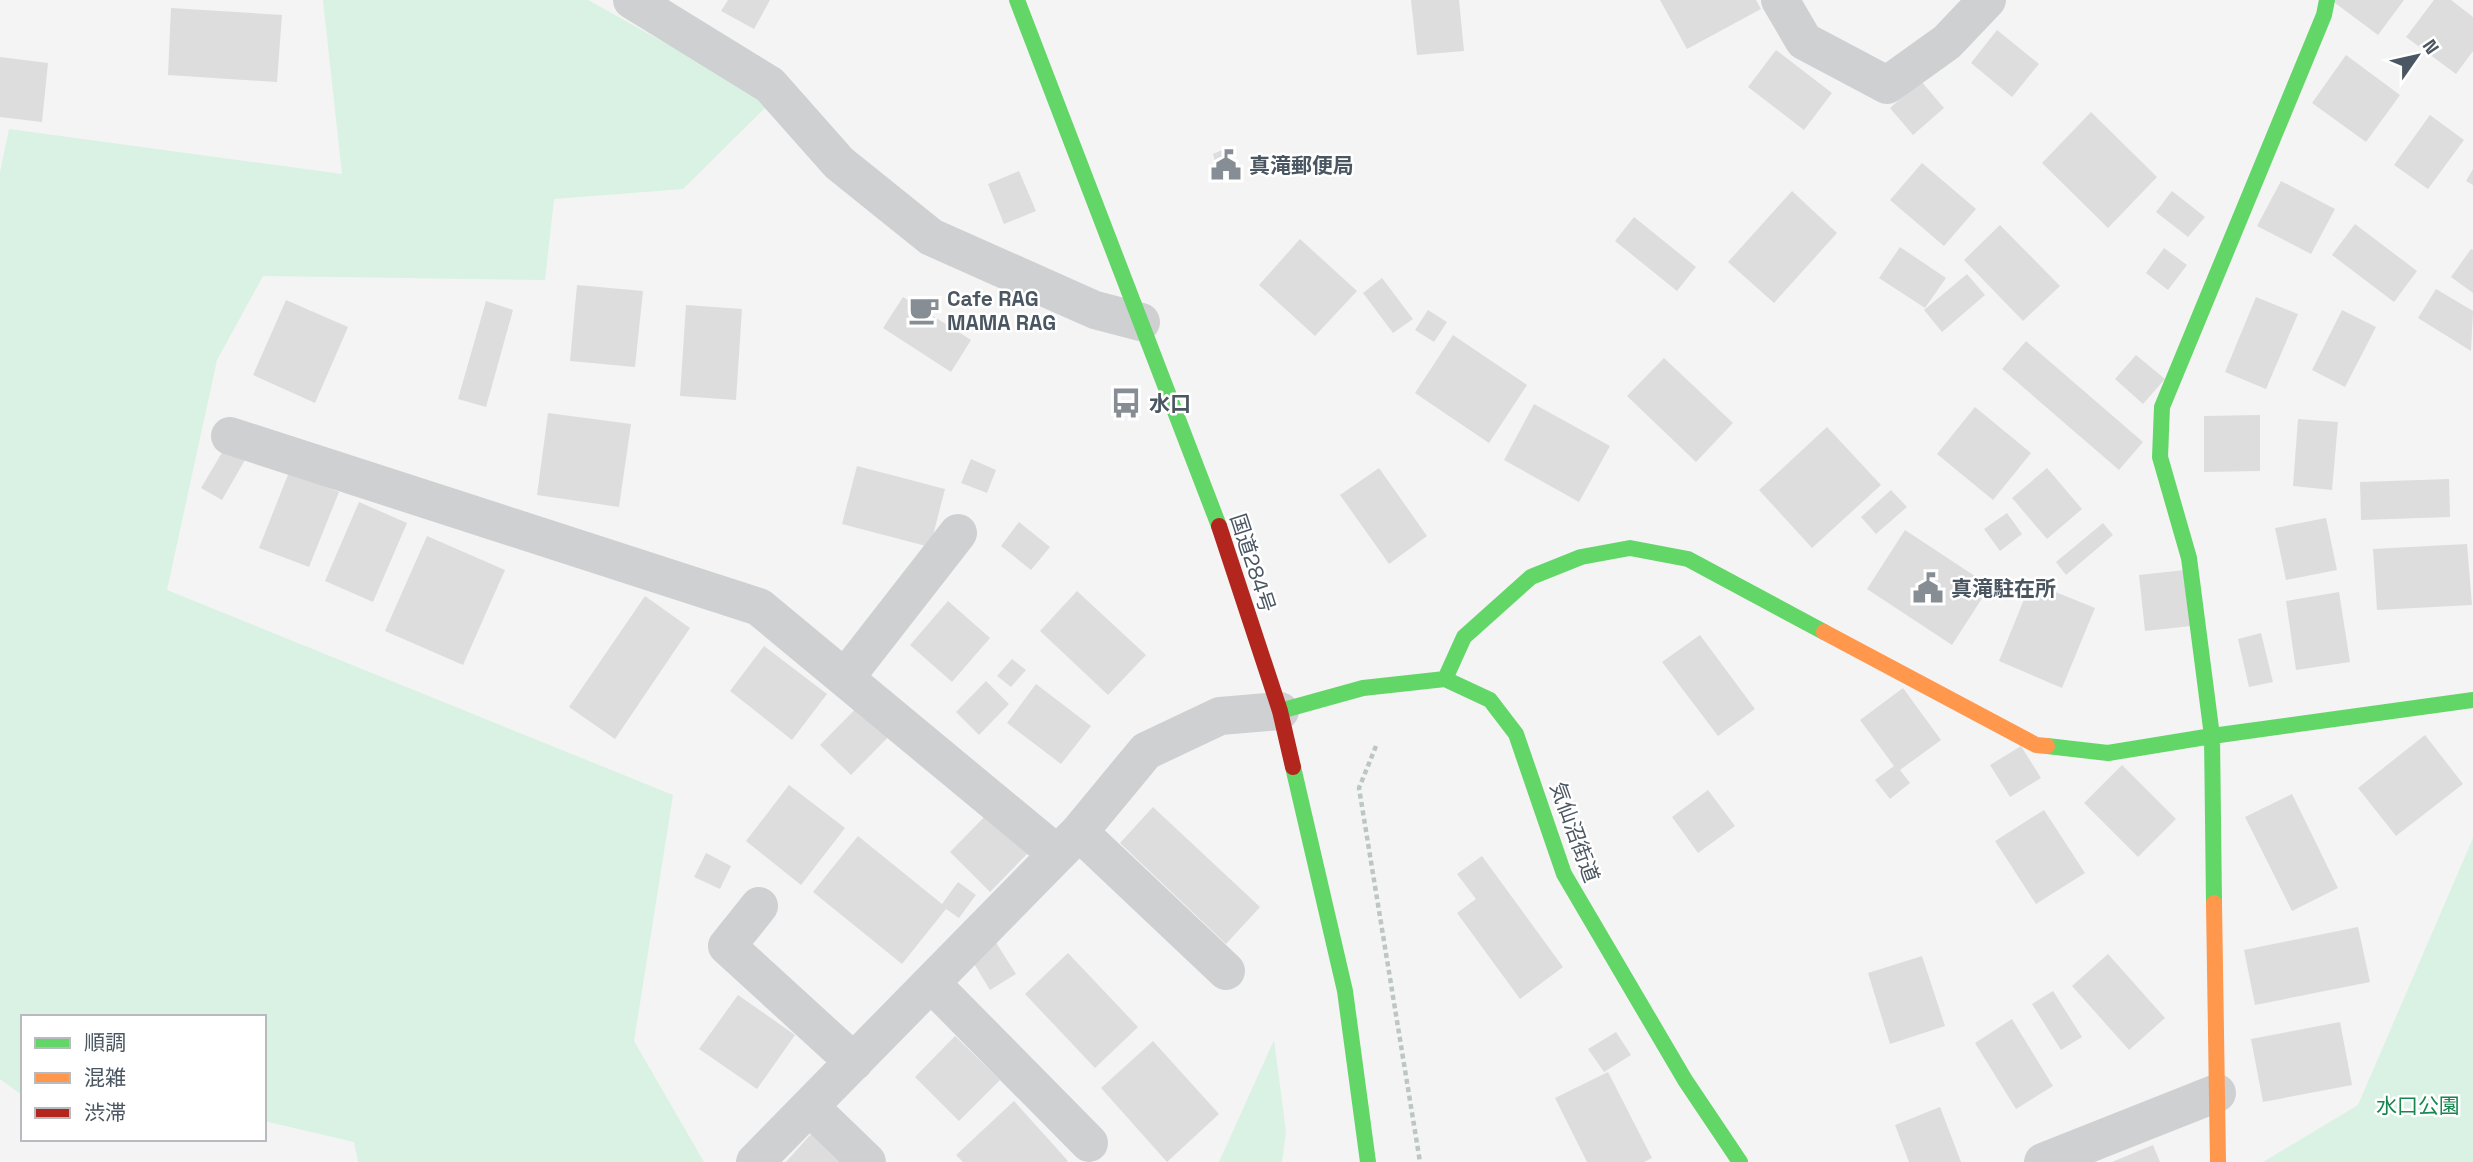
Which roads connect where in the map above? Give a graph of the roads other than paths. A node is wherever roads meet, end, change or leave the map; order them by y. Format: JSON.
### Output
{"nodes":[{"id":1,"x":632,"y":0,"type":"edge"},
{"id":2,"x":1017,"y":0,"type":"edge"},
{"id":3,"x":1780,"y":0,"type":"edge"},
{"id":4,"x":1987,"y":0,"type":"edge"},
{"id":5,"x":2327,"y":0,"type":"edge"},
{"id":6,"x":1141,"y":322,"type":"junction"},
{"id":7,"x":230,"y":436,"type":"dead end"},
{"id":8,"x":958,"y":533,"type":"dead end"},
{"id":9,"x":845,"y":678,"type":"junction"},
{"id":10,"x":1445,"y":679,"type":"junction"},
{"id":11,"x":2473,"y":700,"type":"edge"},
{"id":12,"x":1280,"y":711,"type":"junction"},
{"id":13,"x":2212,"y":736,"type":"junction"},
{"id":14,"x":1068,"y":843,"type":"junction"},
{"id":15,"x":759,"y":906,"type":"dead end"},
{"id":16,"x":1226,"y":971,"type":"dead end"},
{"id":17,"x":931,"y":983,"type":"junction"},
{"id":18,"x":854,"y":1062,"type":"junction"},
{"id":19,"x":2217,"y":1093,"type":"junction"},
{"id":20,"x":810,"y":1107,"type":"junction"},
{"id":21,"x":1089,"y":1143,"type":"dead end"},
{"id":22,"x":755,"y":1162,"type":"edge"},
{"id":23,"x":867,"y":1162,"type":"edge"},
{"id":24,"x":1368,"y":1162,"type":"edge"},
{"id":25,"x":1741,"y":1162,"type":"edge"},
{"id":26,"x":2043,"y":1162,"type":"edge"},
{"id":27,"x":2218,"y":1162,"type":"edge"}],
"edges":[{"from":1,"to":6,"type":"street"},
{"from":2,"to":6,"type":"main road","name":"国道284号"},
{"from":3,"to":4,"type":"street"},
{"from":5,"to":13,"type":"main road"},
{"from":6,"to":12,"type":"main road","name":"国道284号"},
{"from":7,"to":9,"type":"street"},
{"from":8,"to":9,"type":"street"},
{"from":9,"to":14,"type":"street"},
{"from":10,"to":12,"type":"main road"},
{"from":10,"to":13,"type":"main road"},
{"from":10,"to":25,"type":"main road","name":"気仙沼街道"},
{"from":11,"to":13,"type":"main road"},
{"from":12,"to":14,"type":"street"},
{"from":12,"to":24,"type":"main road","name":"国道284号"},
{"from":13,"to":19,"type":"main road"},
{"from":14,"to":16,"type":"street"},
{"from":14,"to":17,"type":"street"},
{"from":15,"to":18,"type":"street"},
{"from":17,"to":18,"type":"street"},
{"from":17,"to":21,"type":"street"},
{"from":18,"to":20,"type":"street"},
{"from":19,"to":26,"type":"street"},
{"from":19,"to":27,"type":"main road"},
{"from":20,"to":22,"type":"street"},
{"from":20,"to":23,"type":"street"}]}
